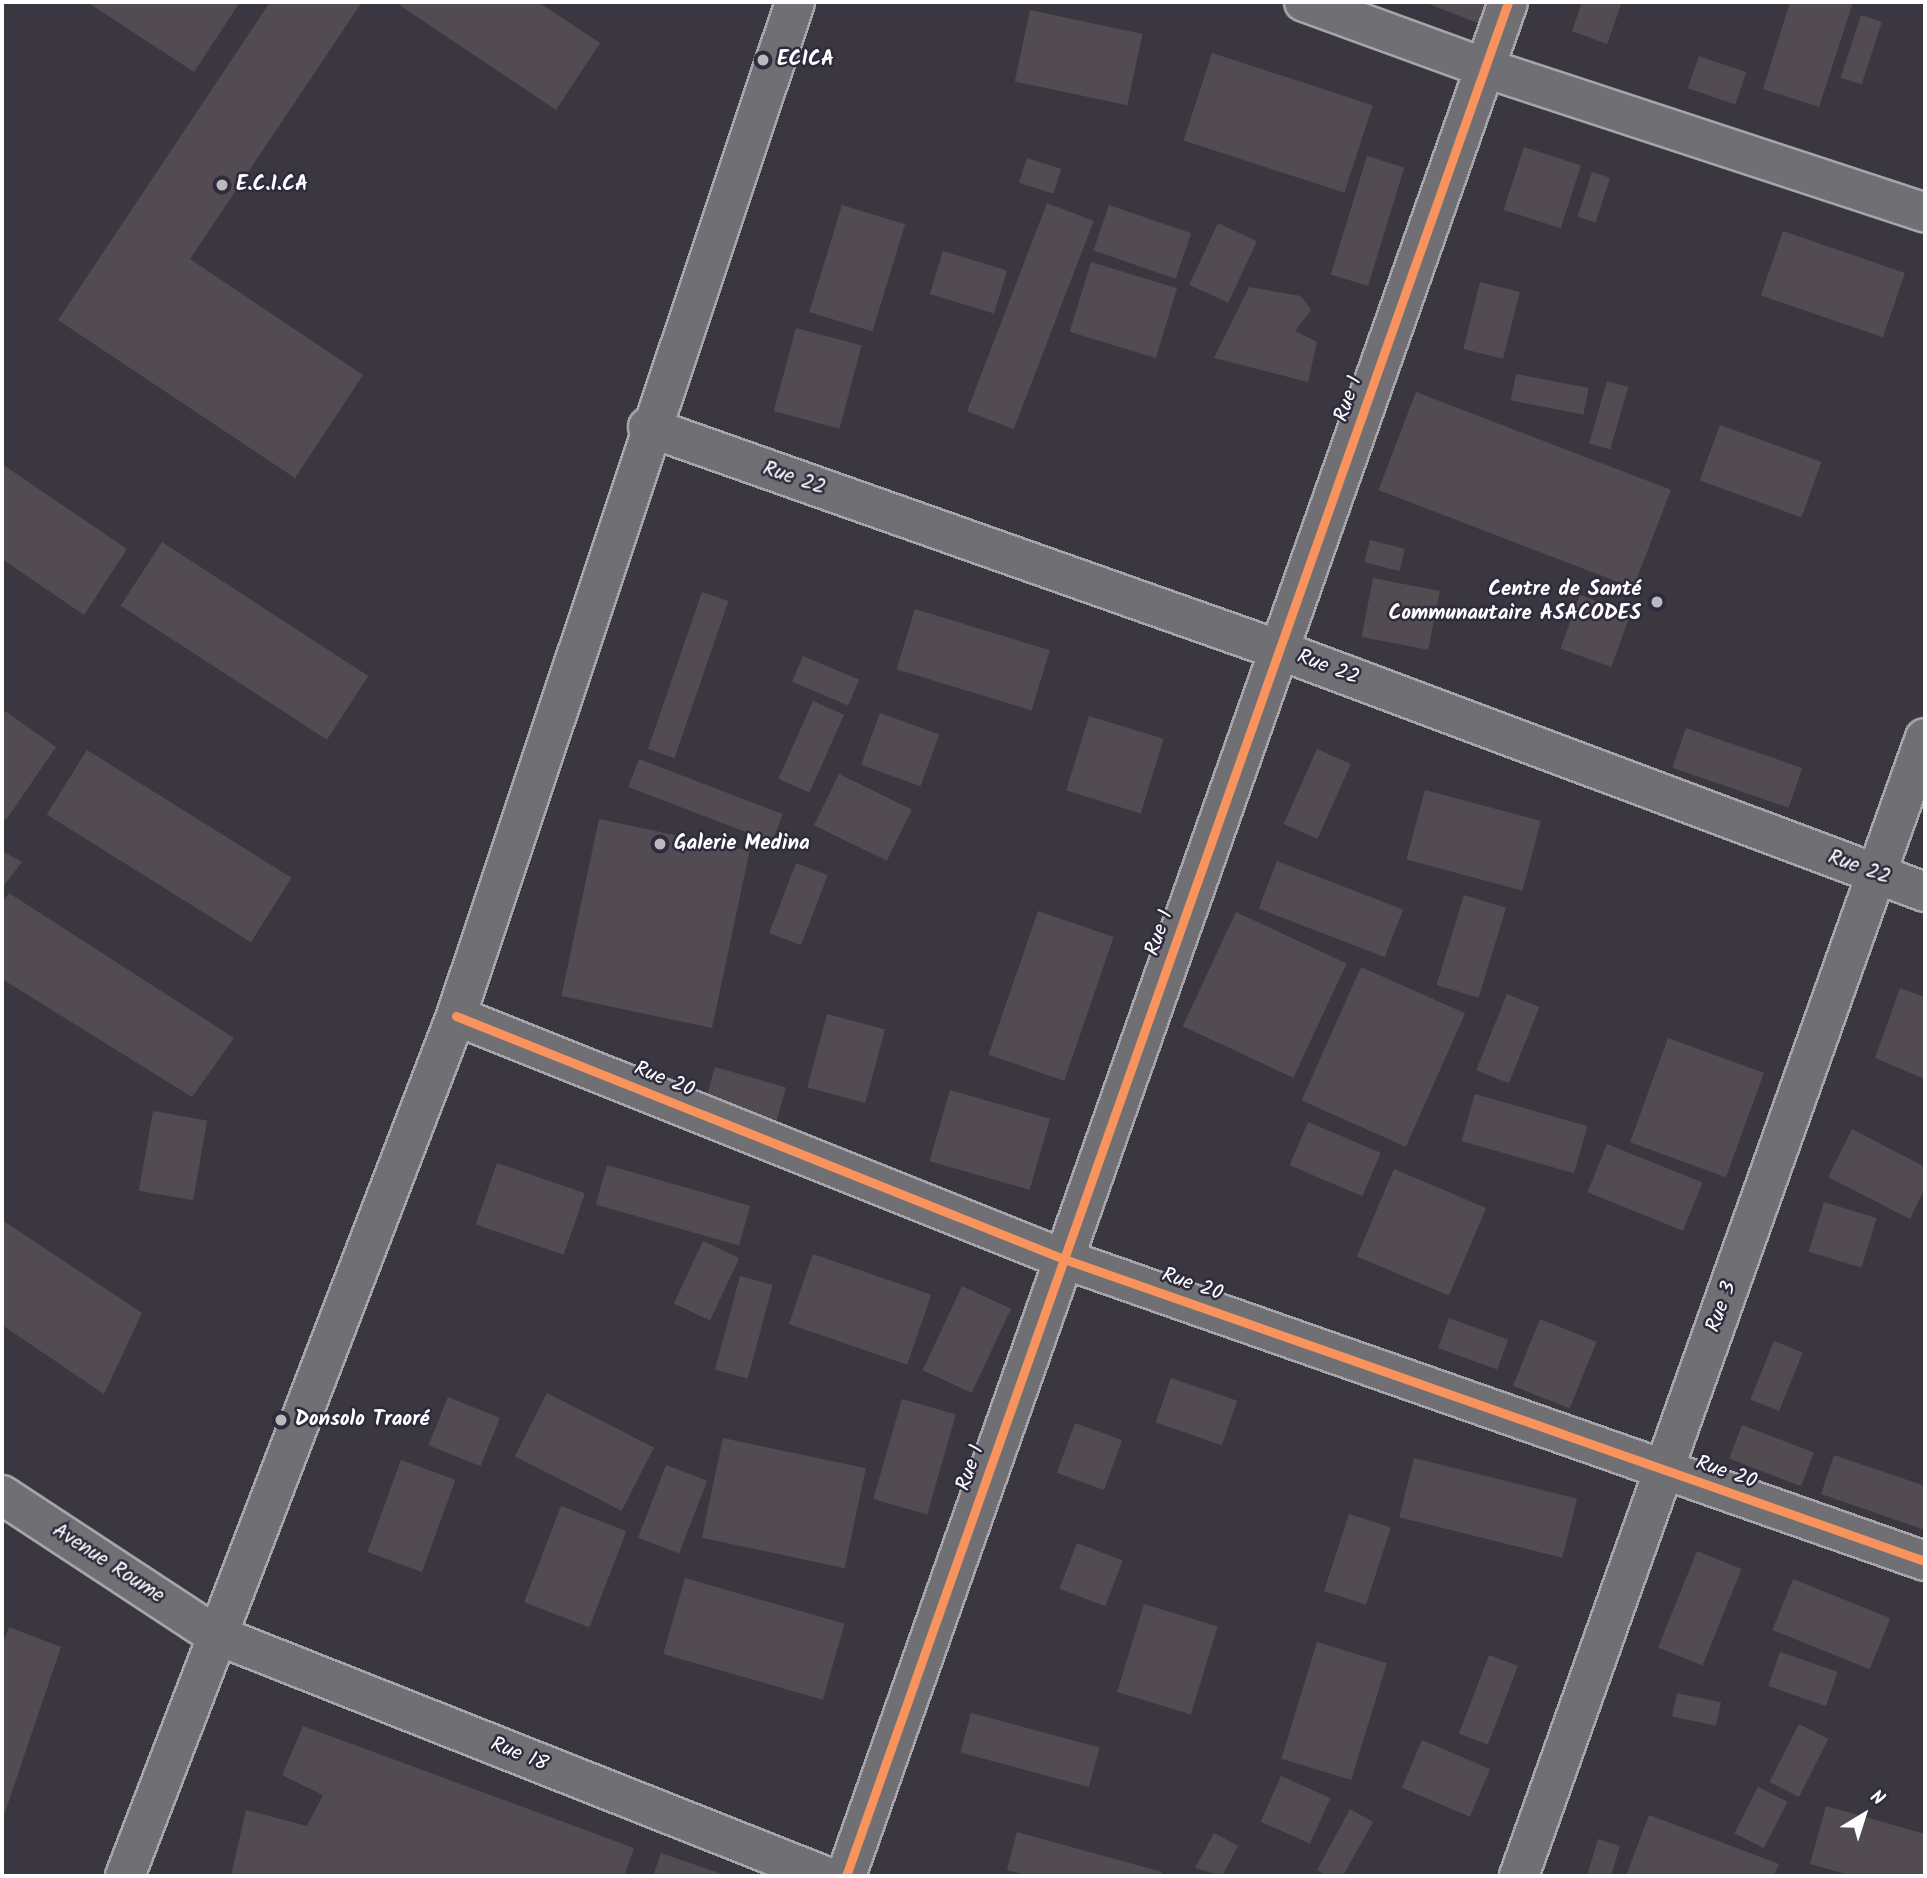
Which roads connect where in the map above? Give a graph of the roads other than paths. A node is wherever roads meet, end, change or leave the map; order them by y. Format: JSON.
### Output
{"nodes":[{"id":1,"x":795,"y":2,"type":"edge"},
{"id":2,"x":1304,"y":2,"type":"edge"},
{"id":3,"x":1508,"y":2,"type":"edge"},
{"id":4,"x":1485,"y":68,"type":"junction"},
{"id":5,"x":1925,"y":213,"type":"edge"},
{"id":6,"x":648,"y":427,"type":"junction"},
{"id":7,"x":1279,"y":650,"type":"junction"},
{"id":8,"x":1925,"y":738,"type":"edge"},
{"id":9,"x":1876,"y":874,"type":"junction"},
{"id":10,"x":1925,"y":892,"type":"edge"},
{"id":11,"x":456,"y":1016,"type":"junction"},
{"id":12,"x":1064,"y":1259,"type":"junction"},
{"id":13,"x":1664,"y":1470,"type":"junction"},
{"id":14,"x":2,"y":1495,"type":"edge"},
{"id":15,"x":1925,"y":1562,"type":"edge"},
{"id":16,"x":214,"y":1633,"type":"junction"},
{"id":17,"x":125,"y":1876,"type":"edge"},
{"id":18,"x":825,"y":1876,"type":"edge"},
{"id":19,"x":846,"y":1876,"type":"edge"},
{"id":20,"x":1519,"y":1876,"type":"edge"}],
"edges":[{"from":1,"to":6,"type":"street"},
{"from":2,"to":4,"type":"street"},
{"from":3,"to":4,"type":"street","name":"Rue 1"},
{"from":4,"to":5,"type":"street"},
{"from":4,"to":7,"type":"street","name":"Rue 1"},
{"from":6,"to":7,"type":"street","name":"Rue 22"},
{"from":6,"to":11,"type":"street"},
{"from":7,"to":9,"type":"street","name":"Rue 22"},
{"from":7,"to":12,"type":"street","name":"Rue 1"},
{"from":8,"to":9,"type":"street","name":"Rue 3"},
{"from":9,"to":10,"type":"street","name":"Rue 22"},
{"from":9,"to":13,"type":"street","name":"Rue 3"},
{"from":11,"to":12,"type":"street","name":"Rue 20"},
{"from":11,"to":16,"type":"street"},
{"from":12,"to":13,"type":"street","name":"Rue 20"},
{"from":12,"to":19,"type":"street","name":"Rue 1"},
{"from":13,"to":15,"type":"street","name":"Rue 20"},
{"from":13,"to":20,"type":"street","name":"Rue 3"},
{"from":14,"to":16,"type":"street","name":"Avenue Roume"},
{"from":16,"to":17,"type":"street"},
{"from":16,"to":18,"type":"street","name":"Rue 18"}]}
